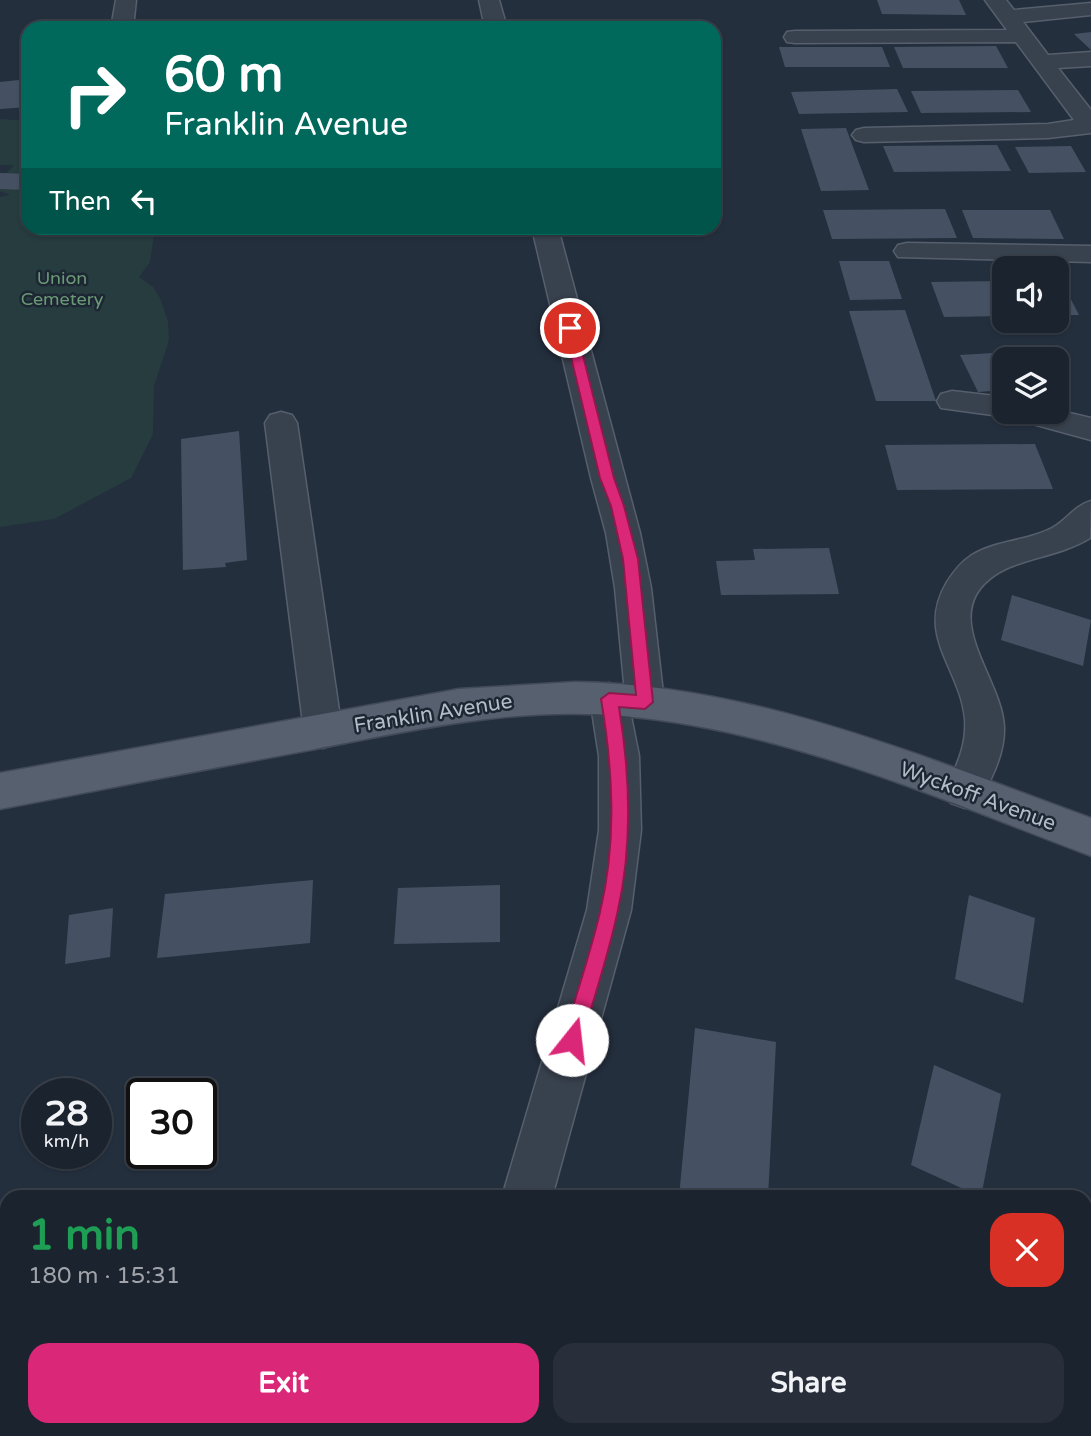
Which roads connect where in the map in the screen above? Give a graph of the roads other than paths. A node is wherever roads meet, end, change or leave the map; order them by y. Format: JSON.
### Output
{"nodes":[{"id":1,"x":126,"y":0,"type":"edge"},
{"id":2,"x":489,"y":0,"type":"edge"},
{"id":3,"x":995,"y":0,"type":"edge"},
{"id":4,"x":1091,"y":9,"type":"edge"},
{"id":5,"x":1010,"y":17,"type":"junction"},
{"id":6,"x":123,"y":21,"type":"edge"},
{"id":7,"x":494,"y":21,"type":"edge"},
{"id":8,"x":1024,"y":36,"type":"junction"},
{"id":9,"x":795,"y":37,"type":"dead end"},
{"id":10,"x":1091,"y":59,"type":"edge"},
{"id":11,"x":1044,"y":62,"type":"junction"},
{"id":12,"x":1091,"y":126,"type":"edge"},
{"id":13,"x":864,"y":135,"type":"dead end"},
{"id":14,"x":547,"y":235,"type":"edge"},
{"id":15,"x":907,"y":251,"type":"dead end"},
{"id":16,"x":1091,"y":254,"type":"edge"},
{"id":17,"x":952,"y":401,"type":"dead end"},
{"id":18,"x":992,"y":406,"type":"edge"},
{"id":19,"x":281,"y":423,"type":"dead end"},
{"id":20,"x":1069,"y":424,"type":"edge"},
{"id":21,"x":1091,"y":429,"type":"edge"},
{"id":22,"x":1091,"y":513,"type":"edge"},
{"id":23,"x":627,"y":701,"type":"junction"},
{"id":24,"x":323,"y":731,"type":"junction"},
{"id":25,"x":865,"y":757,"type":"joint"},
{"id":26,"x":965,"y":790,"type":"junction"},
{"id":27,"x":0,"y":792,"type":"edge"},
{"id":28,"x":1091,"y":836,"type":"edge"},
{"id":29,"x":529,"y":1190,"type":"edge"}],
"edges":[{"from":1,"to":6,"type":"street"},
{"from":2,"to":7,"type":"street"},
{"from":3,"to":5,"type":"street"},
{"from":4,"to":5,"type":"street"},
{"from":5,"to":8,"type":"street"},
{"from":8,"to":9,"type":"street"},
{"from":8,"to":11,"type":"street"},
{"from":10,"to":11,"type":"street"},
{"from":11,"to":12,"type":"street"},
{"from":12,"to":13,"type":"street"},
{"from":14,"to":23,"type":"street"},
{"from":15,"to":16,"type":"street"},
{"from":17,"to":18,"type":"street"},
{"from":19,"to":24,"type":"street"},
{"from":20,"to":21,"type":"street"},
{"from":22,"to":26,"type":"street"},
{"from":23,"to":24,"type":"main road","name":"Franklin Avenue"},
{"from":23,"to":25,"type":"main road","name":"Franklin Avenue"},
{"from":23,"to":29,"type":"street"},
{"from":24,"to":27,"type":"main road","name":"Franklin Avenue"},
{"from":25,"to":26,"type":"main road","name":"Wyckoff Avenue"},
{"from":26,"to":28,"type":"main road","name":"Wyckoff Avenue"}]}
